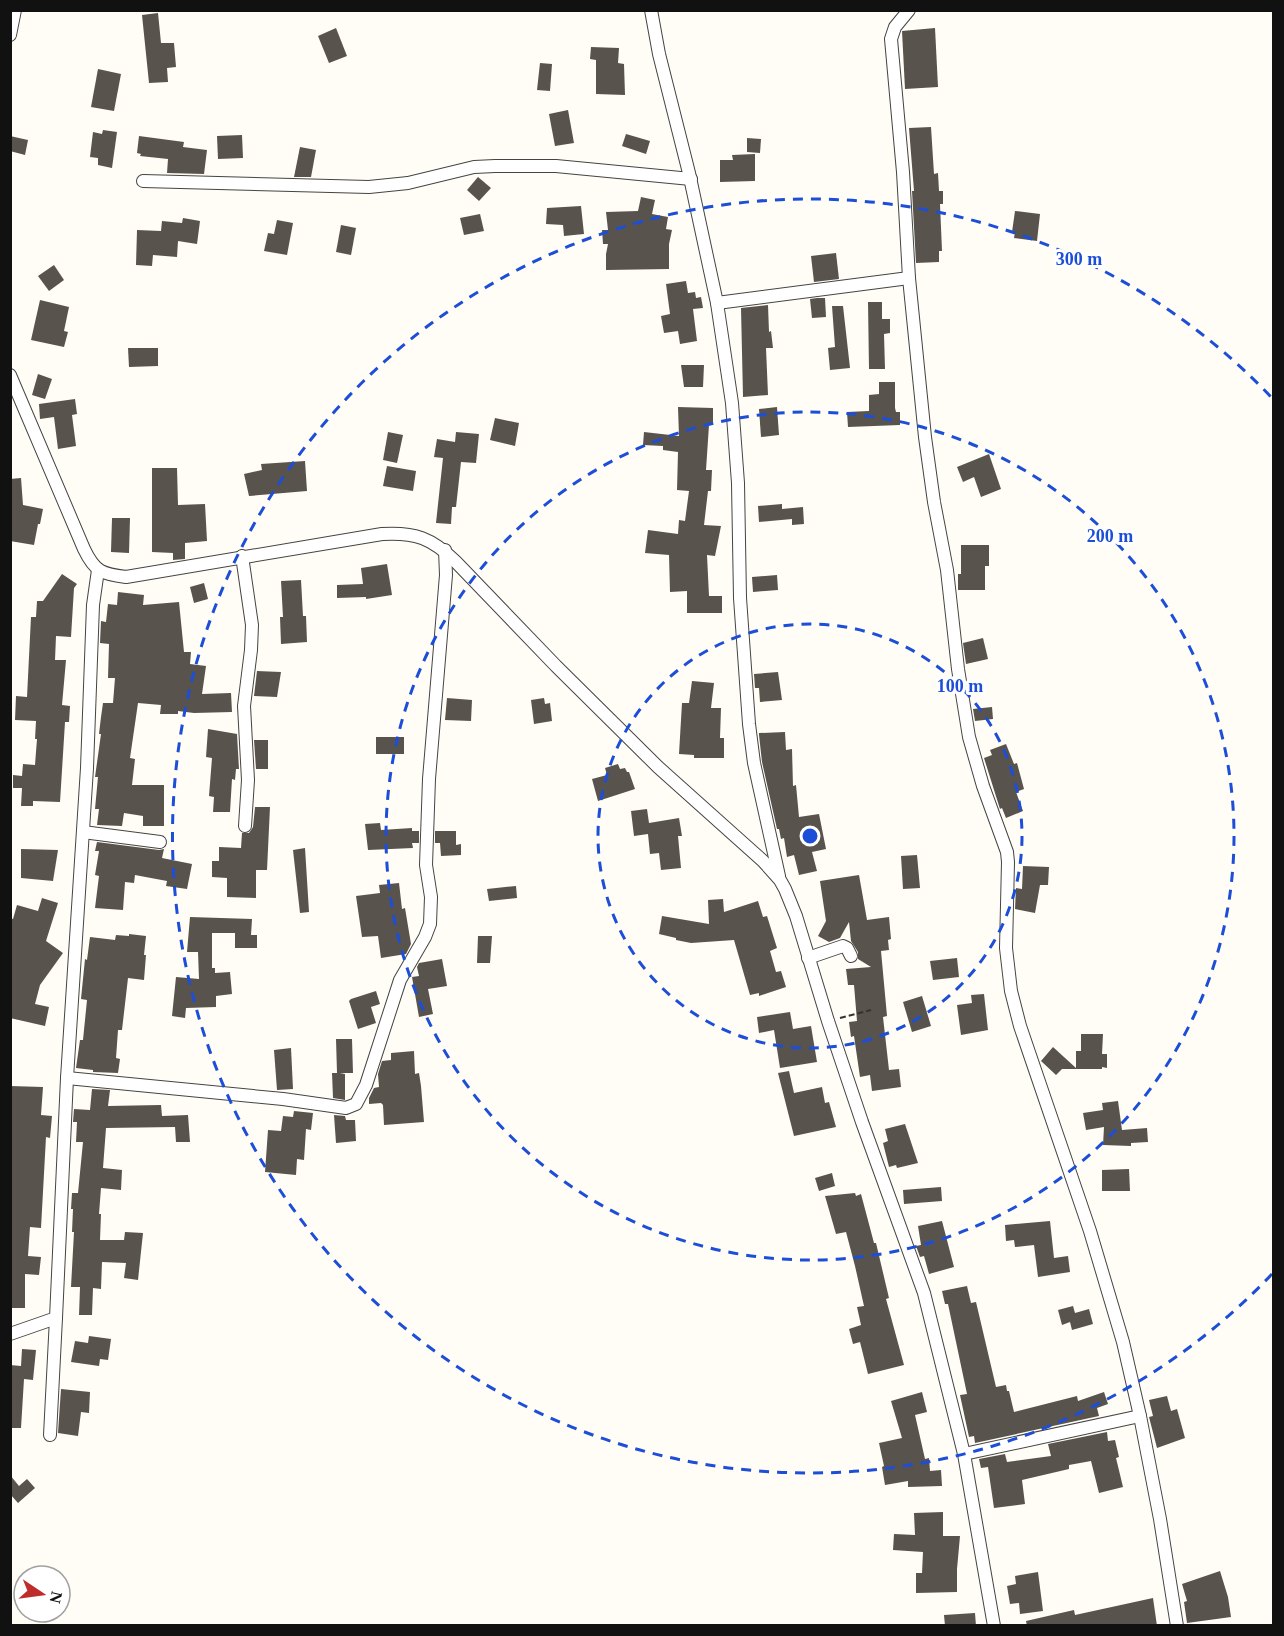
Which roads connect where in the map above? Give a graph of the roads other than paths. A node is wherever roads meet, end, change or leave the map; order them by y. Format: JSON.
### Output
{"nodes":[{"id":1,"x":15,"y":10,"type":"edge"},
{"id":2,"x":651,"y":10,"type":"edge"},
{"id":3,"x":909,"y":10,"type":"edge"},
{"id":4,"x":10,"y":35,"type":"edge"},
{"id":5,"x":691,"y":179,"type":"junction"},
{"id":6,"x":142,"y":181,"type":"dead end"},
{"id":7,"x":909,"y":278,"type":"junction"},
{"id":8,"x":717,"y":303,"type":"junction"},
{"id":9,"x":10,"y":375,"type":"edge"},
{"id":10,"x":445,"y":550,"type":"junction"},
{"id":11,"x":242,"y":556,"type":"junction"},
{"id":12,"x":98,"y":570,"type":"junction"},
{"id":13,"x":245,"y":826,"type":"dead end"},
{"id":14,"x":83,"y":832,"type":"junction"},
{"id":15,"x":160,"y":842,"type":"dead end"},
{"id":16,"x":780,"y":880,"type":"junction"},
{"id":17,"x":852,"y":956,"type":"dead end"},
{"id":18,"x":808,"y":958,"type":"junction"},
{"id":19,"x":67,"y":1078,"type":"junction"},
{"id":20,"x":56,"y":1318,"type":"junction"},
{"id":21,"x":10,"y":1334,"type":"edge"},
{"id":22,"x":1140,"y":1416,"type":"junction"},
{"id":23,"x":50,"y":1435,"type":"dead end"},
{"id":24,"x":964,"y":1454,"type":"junction"},
{"id":25,"x":994,"y":1626,"type":"edge"},
{"id":26,"x":1177,"y":1626,"type":"edge"}],
"edges":[{"from":1,"to":4,"type":"street"},
{"from":2,"to":5,"type":"street"},
{"from":3,"to":7,"type":"street"},
{"from":5,"to":6,"type":"street"},
{"from":5,"to":8,"type":"street"},
{"from":7,"to":8,"type":"street"},
{"from":7,"to":22,"type":"street"},
{"from":8,"to":16,"type":"street"},
{"from":9,"to":12,"type":"street"},
{"from":10,"to":11,"type":"street"},
{"from":10,"to":16,"type":"street"},
{"from":10,"to":19,"type":"street"},
{"from":11,"to":12,"type":"street"},
{"from":11,"to":13,"type":"street"},
{"from":12,"to":14,"type":"street"},
{"from":14,"to":15,"type":"street"},
{"from":14,"to":19,"type":"street"},
{"from":16,"to":18,"type":"street"},
{"from":17,"to":18,"type":"street"},
{"from":18,"to":24,"type":"street"},
{"from":19,"to":20,"type":"street"},
{"from":20,"to":21,"type":"street"},
{"from":20,"to":23,"type":"street"},
{"from":22,"to":24,"type":"street"},
{"from":22,"to":26,"type":"street"},
{"from":24,"to":25,"type":"street"}]}
